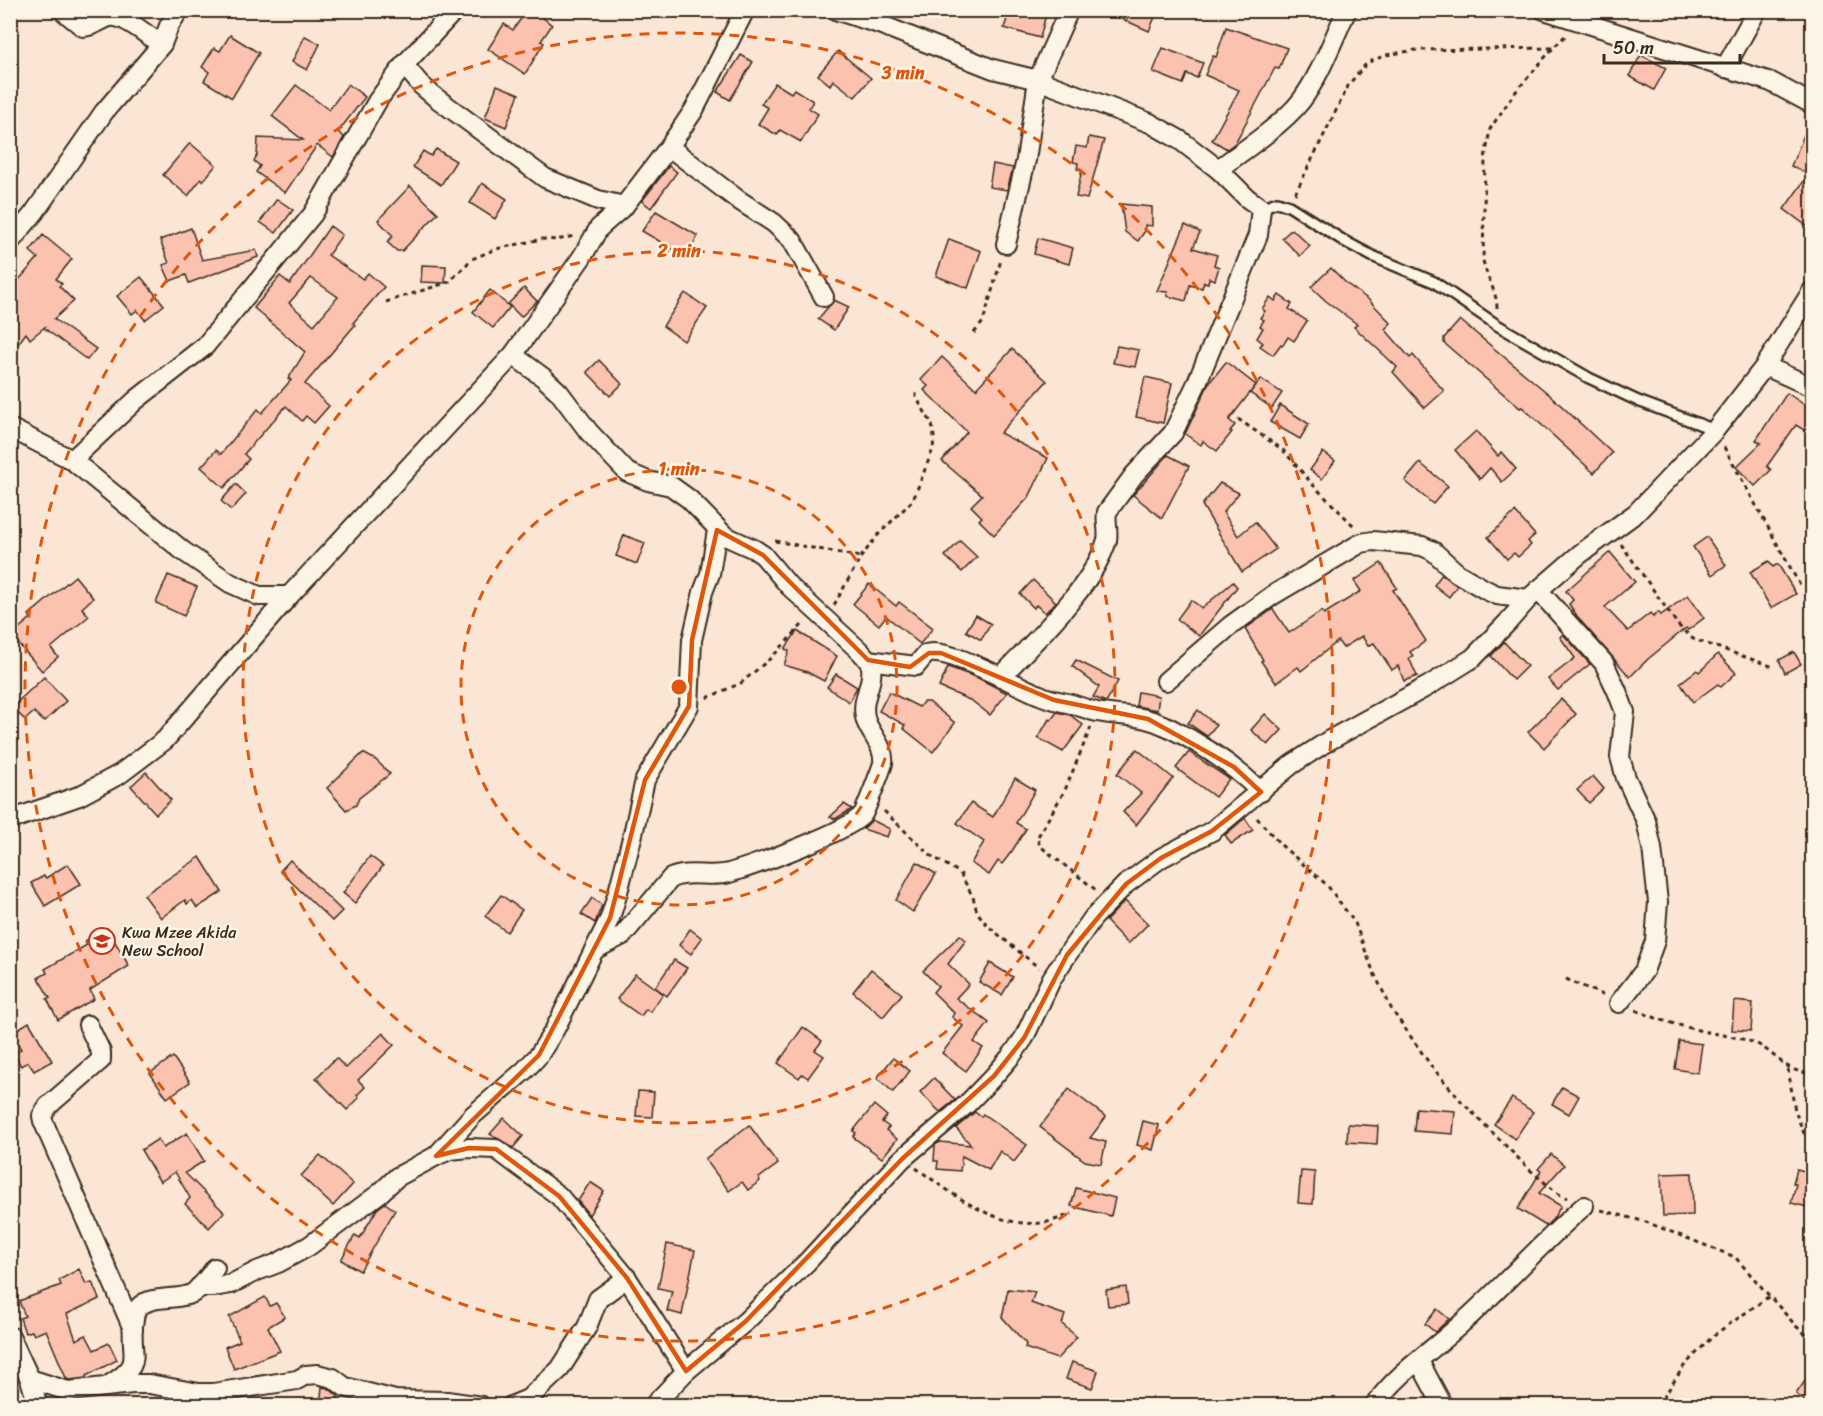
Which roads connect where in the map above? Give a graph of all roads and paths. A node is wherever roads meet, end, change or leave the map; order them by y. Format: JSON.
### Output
{"nodes":[{"id":1,"x":62,"y":10,"type":"edge"},
{"id":2,"x":179,"y":10,"type":"edge"},
{"id":3,"x":454,"y":10,"type":"edge"},
{"id":4,"x":745,"y":10,"type":"edge"},
{"id":5,"x":835,"y":10,"type":"edge"},
{"id":6,"x":1069,"y":10,"type":"edge"},
{"id":7,"x":1347,"y":10,"type":"edge"},
{"id":8,"x":1544,"y":10,"type":"edge"},
{"id":9,"x":1757,"y":10,"type":"edge"},
{"id":10,"x":1580,"y":23,"type":"junction"},
{"id":11,"x":162,"y":44,"type":"junction"},
{"id":12,"x":1553,"y":48,"type":"junction"},
{"id":13,"x":404,"y":65,"type":"junction"},
{"id":14,"x":1725,"y":68,"type":"junction"},
{"id":15,"x":1038,"y":80,"type":"junction"},
{"id":16,"x":1812,"y":104,"type":"edge"},
{"id":17,"x":669,"y":147,"type":"junction"},
{"id":18,"x":1218,"y":169,"type":"junction"},
{"id":19,"x":624,"y":206,"type":"junction"},
{"id":20,"x":1289,"y":206,"type":"junction"},
{"id":21,"x":1261,"y":208,"type":"junction"},
{"id":22,"x":599,"y":228,"type":"junction"},
{"id":23,"x":10,"y":242,"type":"edge"},
{"id":24,"x":1006,"y":244,"type":"joint"},
{"id":25,"x":1812,"y":291,"type":"edge"},
{"id":26,"x":824,"y":297,"type":"dead end"},
{"id":27,"x":386,"y":302,"type":"dead end"},
{"id":28,"x":1497,"y":325,"type":"junction"},
{"id":29,"x":974,"y":333,"type":"dead end"},
{"id":30,"x":513,"y":355,"type":"junction"},
{"id":31,"x":1765,"y":366,"type":"junction"},
{"id":32,"x":1812,"y":387,"type":"edge"},
{"id":33,"x":916,"y":391,"type":"dead end"},
{"id":34,"x":1238,"y":419,"type":"dead end"},
{"id":35,"x":10,"y":428,"type":"edge"},
{"id":36,"x":1715,"y":430,"type":"junction"},
{"id":37,"x":72,"y":460,"type":"junction"},
{"id":38,"x":717,"y":530,"type":"junction"},
{"id":39,"x":1611,"y":530,"type":"junction"},
{"id":40,"x":773,"y":540,"type":"dead end"},
{"id":41,"x":1373,"y":541,"type":"junction"},
{"id":42,"x":861,"y":557,"type":"junction"},
{"id":43,"x":1802,"y":589,"type":"dead end"},
{"id":44,"x":1533,"y":594,"type":"junction"},
{"id":45,"x":289,"y":596,"type":"junction"},
{"id":46,"x":822,"y":616,"type":"junction"},
{"id":47,"x":868,"y":660,"type":"junction"},
{"id":48,"x":1774,"y":667,"type":"dead end"},
{"id":49,"x":1001,"y":677,"type":"junction"},
{"id":50,"x":1166,"y":681,"type":"dead end"},
{"id":51,"x":688,"y":706,"type":"junction"},
{"id":52,"x":1097,"y":712,"type":"junction"},
{"id":53,"x":1262,"y":792,"type":"junction"},
{"id":54,"x":869,"y":797,"type":"junction"},
{"id":55,"x":1245,"y":806,"type":"junction"},
{"id":56,"x":10,"y":820,"type":"edge"},
{"id":57,"x":1110,"y":900,"type":"junction"},
{"id":58,"x":594,"y":950,"type":"junction"},
{"id":59,"x":1052,"y":978,"type":"junction"},
{"id":60,"x":1566,"y":979,"type":"dead end"},
{"id":61,"x":1619,"y":1003,"type":"junction"},
{"id":62,"x":88,"y":1025,"type":"dead end"},
{"id":63,"x":1788,"y":1068,"type":"junction"},
{"id":64,"x":1812,"y":1073,"type":"edge"},
{"id":65,"x":1812,"y":1153,"type":"edge"},
{"id":66,"x":436,"y":1156,"type":"junction"},
{"id":67,"x":902,"y":1159,"type":"junction"},
{"id":68,"x":1584,"y":1206,"type":"junction"},
{"id":69,"x":1072,"y":1214,"type":"dead end"},
{"id":70,"x":215,"y":1268,"type":"dead end"},
{"id":71,"x":627,"y":1278,"type":"junction"},
{"id":72,"x":199,"y":1287,"type":"junction"},
{"id":73,"x":1771,"y":1295,"type":"junction"},
{"id":74,"x":133,"y":1329,"type":"junction"},
{"id":75,"x":10,"y":1336,"type":"edge"},
{"id":76,"x":1812,"y":1340,"type":"edge"},
{"id":77,"x":1419,"y":1360,"type":"junction"},
{"id":78,"x":686,"y":1371,"type":"junction"},
{"id":79,"x":30,"y":1379,"type":"junction"},
{"id":80,"x":108,"y":1386,"type":"junction"},
{"id":81,"x":38,"y":1406,"type":"edge"},
{"id":82,"x":481,"y":1406,"type":"edge"},
{"id":83,"x":511,"y":1406,"type":"edge"},
{"id":84,"x":652,"y":1406,"type":"edge"},
{"id":85,"x":1374,"y":1406,"type":"edge"},
{"id":86,"x":1443,"y":1406,"type":"edge"},
{"id":87,"x":1658,"y":1406,"type":"edge"}],
"edges":[{"from":1,"to":11,"type":"street"},
{"from":2,"to":11,"type":"street"},
{"from":3,"to":13,"type":"street"},
{"from":4,"to":17,"type":"street"},
{"from":5,"to":15,"type":"street"},
{"from":6,"to":15,"type":"street"},
{"from":7,"to":18,"type":"street"},
{"from":8,"to":10,"type":"street"},
{"from":9,"to":14,"type":"street"},
{"from":10,"to":12,"type":"path"},
{"from":10,"to":14,"type":"street"},
{"from":11,"to":23,"type":"street"},
{"from":12,"to":20,"type":"path"},
{"from":12,"to":28,"type":"path"},
{"from":13,"to":19,"type":"street"},
{"from":13,"to":37,"type":"street"},
{"from":14,"to":16,"type":"street"},
{"from":15,"to":18,"type":"street"},
{"from":15,"to":24,"type":"street"},
{"from":17,"to":19,"type":"street"},
{"from":17,"to":26,"type":"street"},
{"from":18,"to":21,"type":"street"},
{"from":19,"to":22,"type":"street"},
{"from":20,"to":21,"type":"lane"},
{"from":20,"to":28,"type":"lane"},
{"from":21,"to":49,"type":"street"},
{"from":22,"to":27,"type":"path"},
{"from":22,"to":30,"type":"street"},
{"from":24,"to":29,"type":"path"},
{"from":25,"to":31,"type":"street"},
{"from":28,"to":36,"type":"lane"},
{"from":30,"to":38,"type":"street"},
{"from":30,"to":45,"type":"street"},
{"from":31,"to":32,"type":"street"},
{"from":31,"to":36,"type":"street"},
{"from":33,"to":42,"type":"path"},
{"from":34,"to":41,"type":"path"},
{"from":35,"to":37,"type":"street"},
{"from":36,"to":39,"type":"street"},
{"from":36,"to":43,"type":"path"},
{"from":37,"to":45,"type":"street"},
{"from":38,"to":46,"type":"street"},
{"from":38,"to":51,"type":"street"},
{"from":39,"to":44,"type":"street"},
{"from":39,"to":48,"type":"path"},
{"from":40,"to":42,"type":"path"},
{"from":41,"to":44,"type":"street"},
{"from":41,"to":50,"type":"street"},
{"from":42,"to":46,"type":"path"},
{"from":44,"to":53,"type":"street"},
{"from":44,"to":61,"type":"street"},
{"from":45,"to":56,"type":"street"},
{"from":46,"to":47,"type":"street"},
{"from":46,"to":51,"type":"path"},
{"from":47,"to":49,"type":"street"},
{"from":47,"to":54,"type":"street"},
{"from":49,"to":52,"type":"street"},
{"from":51,"to":58,"type":"street"},
{"from":52,"to":53,"type":"street"},
{"from":52,"to":57,"type":"path"},
{"from":53,"to":55,"type":"street"},
{"from":54,"to":58,"type":"street"},
{"from":54,"to":59,"type":"path"},
{"from":55,"to":57,"type":"street"},
{"from":55,"to":68,"type":"path"},
{"from":57,"to":59,"type":"street"},
{"from":58,"to":66,"type":"street"},
{"from":59,"to":67,"type":"street"},
{"from":60,"to":61,"type":"path"},
{"from":61,"to":63,"type":"path"},
{"from":62,"to":74,"type":"street"},
{"from":63,"to":64,"type":"path"},
{"from":63,"to":65,"type":"path"},
{"from":66,"to":71,"type":"street"},
{"from":66,"to":72,"type":"street"},
{"from":67,"to":69,"type":"path"},
{"from":67,"to":78,"type":"street"},
{"from":68,"to":73,"type":"path"},
{"from":68,"to":77,"type":"street"},
{"from":70,"to":72,"type":"street"},
{"from":71,"to":78,"type":"street"},
{"from":71,"to":83,"type":"street"},
{"from":72,"to":74,"type":"street"},
{"from":73,"to":76,"type":"path"},
{"from":73,"to":87,"type":"path"},
{"from":74,"to":80,"type":"street"},
{"from":75,"to":79,"type":"street"},
{"from":77,"to":85,"type":"street"},
{"from":77,"to":86,"type":"street"},
{"from":78,"to":84,"type":"street"},
{"from":79,"to":80,"type":"street"},
{"from":79,"to":81,"type":"street"},
{"from":80,"to":82,"type":"street"}]}
